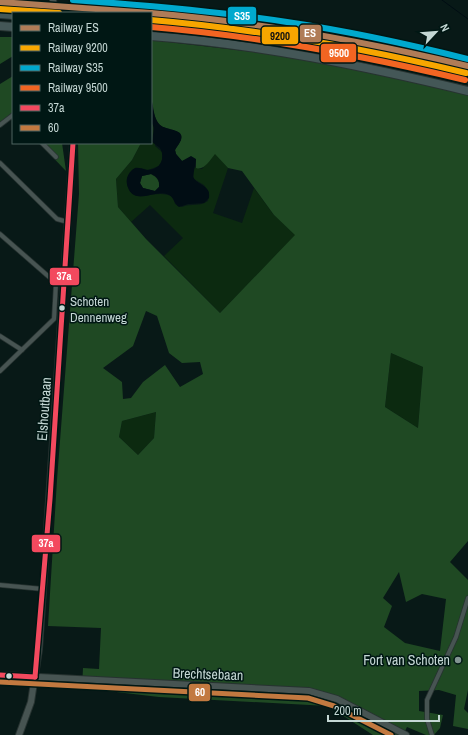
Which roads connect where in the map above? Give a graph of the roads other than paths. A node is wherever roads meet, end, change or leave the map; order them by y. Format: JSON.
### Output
{"nodes":[{"id":1,"x":53,"y":0,"type":"edge"},
{"id":2,"x":55,"y":12,"type":"edge"},
{"id":3,"x":0,"y":14,"type":"edge"},
{"id":4,"x":12,"y":15,"type":"edge"},
{"id":5,"x":152,"y":24,"type":"edge"},
{"id":6,"x":0,"y":26,"type":"edge"},
{"id":7,"x":12,"y":27,"type":"edge"},
{"id":8,"x":152,"y":36,"type":"edge"},
{"id":9,"x":468,"y":79,"type":"edge"},
{"id":10,"x":468,"y":91,"type":"edge"},
{"id":11,"x":12,"y":116,"type":"edge"},
{"id":12,"x":0,"y":125,"type":"edge"},
{"id":13,"x":43,"y":144,"type":"edge"},
{"id":14,"x":73,"y":144,"type":"edge"},
{"id":15,"x":56,"y":157,"type":"dead end"},
{"id":16,"x":0,"y":163,"type":"edge"},
{"id":17,"x":68,"y":222,"type":"junction"},
{"id":18,"x":0,"y":234,"type":"edge"},
{"id":19,"x":56,"y":283,"type":"junction"},
{"id":20,"x":63,"y":285,"type":"junction"},
{"id":21,"x":0,"y":336,"type":"edge"},
{"id":22,"x":22,"y":350,"type":"junction"},
{"id":23,"x":0,"y":371,"type":"edge"},
{"id":24,"x":0,"y":585,"type":"edge"},
{"id":25,"x":43,"y":589,"type":"junction"},
{"id":26,"x":468,"y":598,"type":"edge"},
{"id":27,"x":0,"y":675,"type":"edge"},
{"id":28,"x":35,"y":677,"type":"junction"},
{"id":29,"x":19,"y":734,"type":"edge"},
{"id":30,"x":406,"y":735,"type":"edge"},
{"id":31,"x":432,"y":735,"type":"edge"}],
"edges":[{"from":1,"to":2,"type":"main road"},
{"from":3,"to":4,"type":"highway"},
{"from":5,"to":9,"type":"highway"},
{"from":6,"to":7,"type":"highway"},
{"from":8,"to":10,"type":"highway"},
{"from":11,"to":12,"type":"street"},
{"from":13,"to":15,"type":"street"},
{"from":14,"to":17,"type":"main road","name":"Elshoutbaan"},
{"from":16,"to":17,"type":"street"},
{"from":17,"to":20,"type":"main road","name":"Elshoutbaan"},
{"from":18,"to":19,"type":"street"},
{"from":19,"to":20,"type":"street"},
{"from":19,"to":22,"type":"street"},
{"from":20,"to":25,"type":"main road","name":"Elshoutbaan"},
{"from":21,"to":22,"type":"street"},
{"from":22,"to":23,"type":"street"},
{"from":24,"to":25,"type":"street"},
{"from":25,"to":28,"type":"main road","name":"Elshoutbaan"},
{"from":26,"to":31,"type":"street"},
{"from":27,"to":28,"type":"main road","name":"Brechtsebaan"},
{"from":28,"to":29,"type":"main road","name":"Elshoutbaan"},
{"from":28,"to":30,"type":"main road","name":"Brechtsebaan"}]}
